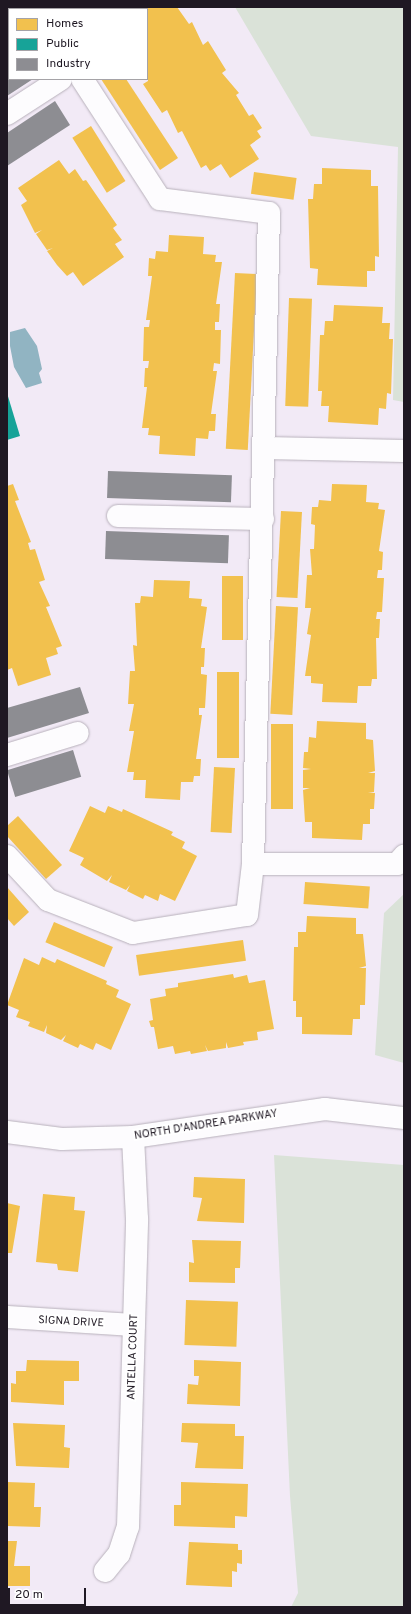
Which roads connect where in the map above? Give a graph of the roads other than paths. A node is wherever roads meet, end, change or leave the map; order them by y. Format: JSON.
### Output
{"nodes":[{"id":1,"x":59,"y":80,"type":"edge"},
{"id":2,"x":83,"y":80,"type":"edge"},
{"id":3,"x":7,"y":114,"type":"edge"},
{"id":4,"x":265,"y":448,"type":"junction"},
{"id":5,"x":404,"y":451,"type":"edge"},
{"id":6,"x":118,"y":516,"type":"dead end"},
{"id":7,"x":263,"y":519,"type":"junction"},
{"id":8,"x":78,"y":733,"type":"dead end"},
{"id":9,"x":7,"y":755,"type":"edge"},
{"id":10,"x":7,"y":856,"type":"edge"},
{"id":11,"x":404,"y":856,"type":"edge"},
{"id":12,"x":253,"y":864,"type":"junction"},
{"id":13,"x":404,"y":1118,"type":"edge"},
{"id":14,"x":7,"y":1132,"type":"edge"},
{"id":15,"x":133,"y":1137,"type":"junction"},
{"id":16,"x":7,"y":1317,"type":"edge"},
{"id":17,"x":134,"y":1325,"type":"junction"},
{"id":18,"x":105,"y":1571,"type":"dead end"}],
"edges":[{"from":1,"to":3,"type":"street"},
{"from":2,"to":4,"type":"street"},
{"from":4,"to":5,"type":"street"},
{"from":4,"to":7,"type":"street"},
{"from":6,"to":7,"type":"street"},
{"from":7,"to":12,"type":"street"},
{"from":8,"to":9,"type":"street"},
{"from":10,"to":12,"type":"street"},
{"from":11,"to":12,"type":"street"},
{"from":13,"to":15,"type":"street","name":"NORTH D'ANDREA PARKWAY"},
{"from":14,"to":15,"type":"street","name":"NORTH D'ANDREA PARKWAY"},
{"from":15,"to":17,"type":"street","name":"ANTELLA COURT"},
{"from":16,"to":17,"type":"street","name":"SIGNA DRIVE"},
{"from":17,"to":18,"type":"street","name":"ANTELLA COURT"}]}
